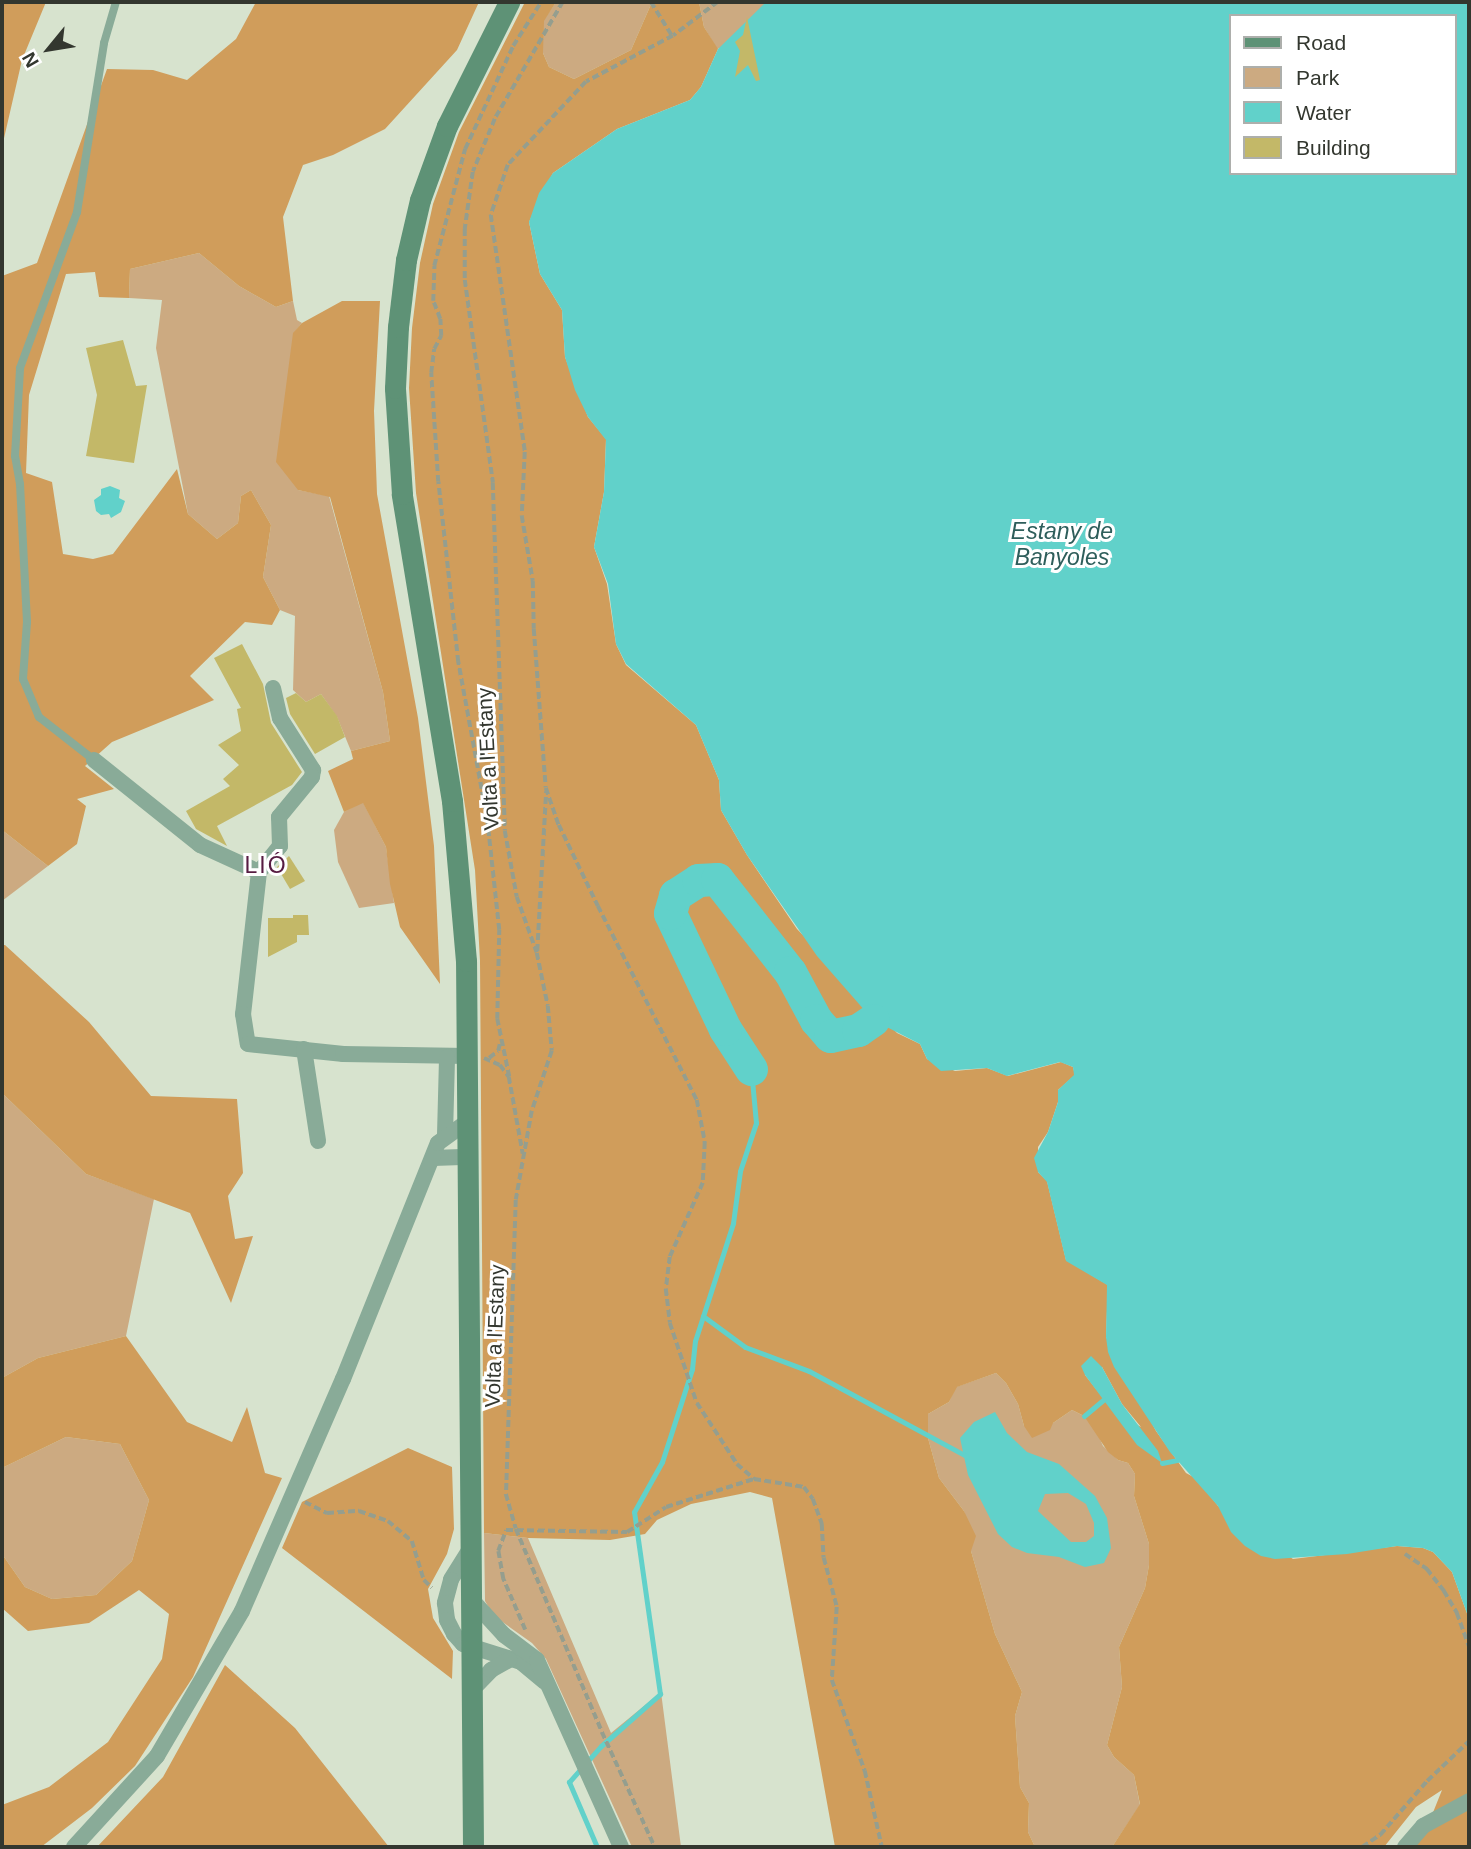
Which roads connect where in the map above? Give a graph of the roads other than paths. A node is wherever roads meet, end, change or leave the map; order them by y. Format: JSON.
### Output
{"nodes":[{"id":1,"x":116,"y":2,"type":"edge"},
{"id":2,"x":509,"y":2,"type":"edge"},
{"id":3,"x":273,"y":688,"type":"dead end"},
{"id":4,"x":94,"y":760,"type":"joint"},
{"id":5,"x":259,"y":872,"type":"junction"},
{"id":6,"x":304,"y":1049,"type":"junction"},
{"id":7,"x":457,"y":1056,"type":"junction"},
{"id":8,"x":468,"y":1121,"type":"junction"},
{"id":9,"x":445,"y":1135,"type":"junction"},
{"id":10,"x":318,"y":1142,"type":"dead end"},
{"id":11,"x":469,"y":1157,"type":"junction"},
{"id":12,"x":433,"y":1158,"type":"junction"},
{"id":13,"x":471,"y":1547,"type":"junction"},
{"id":14,"x":471,"y":1599,"type":"junction"},
{"id":15,"x":504,"y":1634,"type":"junction"},
{"id":16,"x":472,"y":1647,"type":"junction"},
{"id":17,"x":509,"y":1660,"type":"junction"},
{"id":18,"x":549,"y":1685,"type":"junction"},
{"id":19,"x":472,"y":1690,"type":"junction"},
{"id":20,"x":1469,"y":1801,"type":"edge"},
{"id":21,"x":74,"y":1847,"type":"edge"},
{"id":22,"x":473,"y":1847,"type":"edge"},
{"id":23,"x":621,"y":1847,"type":"edge"},
{"id":24,"x":1405,"y":1847,"type":"edge"}],
"edges":[{"from":1,"to":4,"type":"lane"},
{"from":2,"to":7,"type":"main road"},
{"from":3,"to":5,"type":"street"},
{"from":4,"to":5,"type":"street"},
{"from":5,"to":6,"type":"street"},
{"from":6,"to":7,"type":"street"},
{"from":6,"to":10,"type":"street"},
{"from":7,"to":8,"type":"main road"},
{"from":7,"to":9,"type":"street"},
{"from":8,"to":9,"type":"street"},
{"from":8,"to":11,"type":"main road"},
{"from":9,"to":12,"type":"street"},
{"from":11,"to":12,"type":"street"},
{"from":11,"to":13,"type":"main road"},
{"from":12,"to":21,"type":"street"},
{"from":13,"to":14,"type":"main road"},
{"from":13,"to":16,"type":"street"},
{"from":14,"to":15,"type":"street"},
{"from":14,"to":16,"type":"main road"},
{"from":15,"to":16,"type":"street"},
{"from":15,"to":18,"type":"street"},
{"from":16,"to":17,"type":"street"},
{"from":16,"to":19,"type":"main road"},
{"from":17,"to":18,"type":"street"},
{"from":17,"to":19,"type":"street"},
{"from":18,"to":23,"type":"street"},
{"from":19,"to":22,"type":"main road"},
{"from":20,"to":24,"type":"street"}]}
